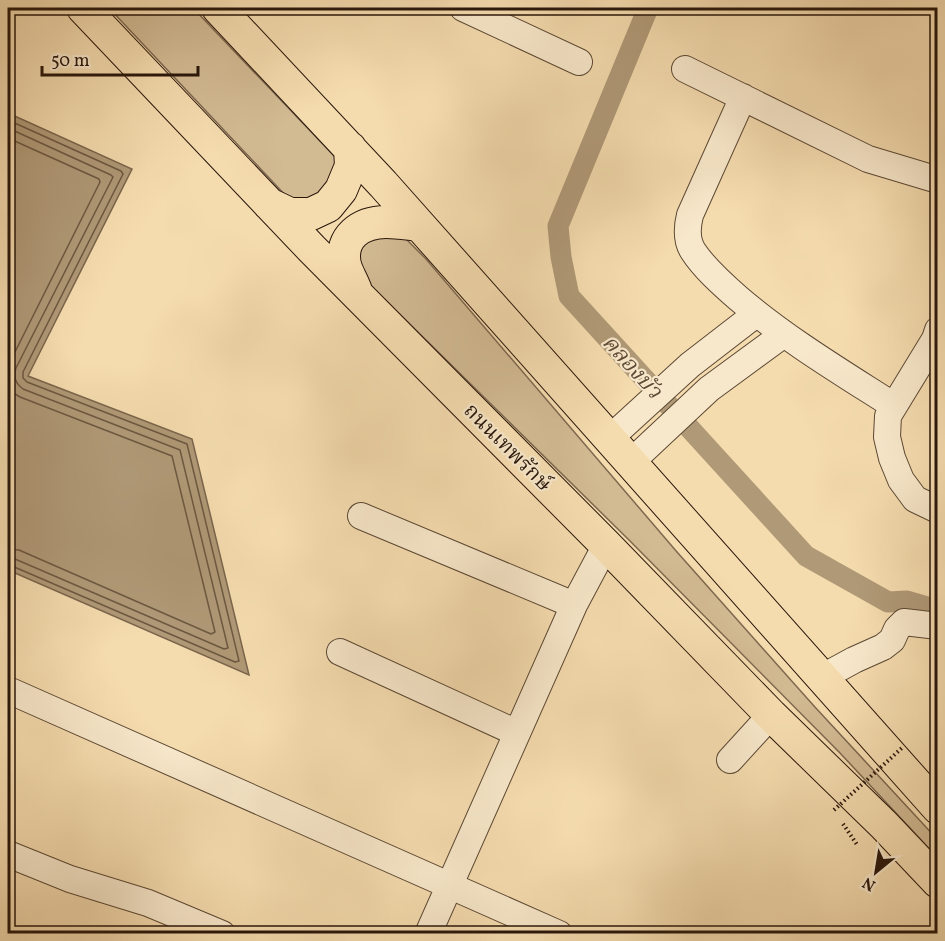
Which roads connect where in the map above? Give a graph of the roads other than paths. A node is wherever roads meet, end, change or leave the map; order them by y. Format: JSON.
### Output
{"nodes":[{"id":1,"x":83,"y":8,"type":"edge"},
{"id":2,"x":218,"y":8,"type":"edge"},
{"id":3,"x":462,"y":8,"type":"edge"},
{"id":4,"x":579,"y":62,"type":"dead end"},
{"id":5,"x":685,"y":69,"type":"dead end"},
{"id":6,"x":742,"y":97,"type":"junction"},
{"id":7,"x":350,"y":148,"type":"junction"},
{"id":8,"x":938,"y":180,"type":"edge"},
{"id":9,"x":269,"y":204,"type":"junction"},
{"id":10,"x":419,"y":225,"type":"junction"},
{"id":11,"x":359,"y":297,"type":"junction"},
{"id":12,"x":756,"y":314,"type":"junction"},
{"id":13,"x":784,"y":334,"type":"junction"},
{"id":14,"x":937,"y":337,"type":"edge"},
{"id":15,"x":894,"y":406,"type":"junction"},
{"id":16,"x":609,"y":439,"type":"junction"},
{"id":17,"x":630,"y":463,"type":"junction"},
{"id":18,"x":938,"y":510,"type":"edge"},
{"id":19,"x":361,"y":516,"type":"dead end"},
{"id":20,"x":606,"y":545,"type":"junction"},
{"id":21,"x":574,"y":605,"type":"junction"},
{"id":22,"x":938,"y":626,"type":"edge"},
{"id":23,"x":340,"y":652,"type":"dead end"},
{"id":24,"x":821,"y":678,"type":"junction"},
{"id":25,"x":8,"y":690,"type":"edge"},
{"id":26,"x":771,"y":715,"type":"junction"},
{"id":27,"x":517,"y":733,"type":"junction"},
{"id":28,"x":730,"y":760,"type":"dead end"},
{"id":29,"x":938,"y":808,"type":"edge"},
{"id":30,"x":8,"y":854,"type":"edge"},
{"id":31,"x":938,"y":882,"type":"edge"},
{"id":32,"x":449,"y":884,"type":"junction"},
{"id":33,"x":222,"y":933,"type":"edge"},
{"id":34,"x":428,"y":933,"type":"edge"},
{"id":35,"x":559,"y":933,"type":"edge"}],
"edges":[{"from":1,"to":9,"type":"main road","name":"ถนนเทพรักษ์"},
{"from":2,"to":7,"type":"main road"},
{"from":3,"to":4,"type":"street"},
{"from":5,"to":6,"type":"street"},
{"from":6,"to":8,"type":"street"},
{"from":6,"to":12,"type":"street"},
{"from":7,"to":9,"type":"main road"},
{"from":7,"to":10,"type":"main road"},
{"from":9,"to":11,"type":"main road","name":"ถนนเทพรักษ์"},
{"from":10,"to":11,"type":"main road"},
{"from":10,"to":16,"type":"main road"},
{"from":11,"to":20,"type":"main road","name":"ถนนเทพรักษ์"},
{"from":12,"to":13,"type":"street"},
{"from":12,"to":16,"type":"street"},
{"from":13,"to":15,"type":"street"},
{"from":13,"to":17,"type":"street"},
{"from":14,"to":15,"type":"street"},
{"from":15,"to":18,"type":"street"},
{"from":16,"to":17,"type":"main road"},
{"from":17,"to":24,"type":"main road"},
{"from":19,"to":21,"type":"street"},
{"from":20,"to":21,"type":"street"},
{"from":20,"to":26,"type":"main road","name":"ถนนเทพรักษ์"},
{"from":21,"to":27,"type":"street"},
{"from":22,"to":24,"type":"street"},
{"from":23,"to":27,"type":"street"},
{"from":24,"to":29,"type":"main road"},
{"from":25,"to":32,"type":"street"},
{"from":26,"to":28,"type":"street"},
{"from":26,"to":31,"type":"main road","name":"ถนนเทพรักษ์"},
{"from":27,"to":32,"type":"street"},
{"from":30,"to":33,"type":"street"},
{"from":32,"to":34,"type":"street"},
{"from":32,"to":35,"type":"street"}]}
